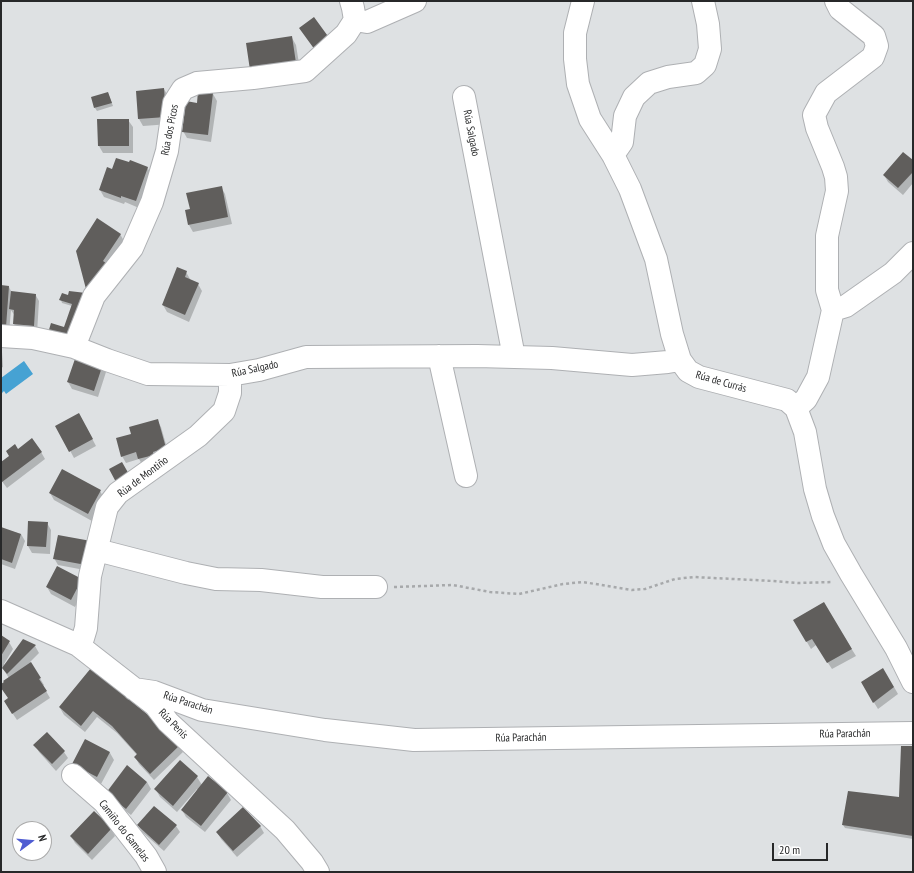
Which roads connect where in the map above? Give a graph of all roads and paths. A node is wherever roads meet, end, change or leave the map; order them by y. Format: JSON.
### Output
{"nodes":[{"id":1,"x":415,"y":1,"type":"edge"},
{"id":2,"x":583,"y":1,"type":"edge"},
{"id":3,"x":703,"y":1,"type":"edge"},
{"id":4,"x":836,"y":1,"type":"edge"},
{"id":5,"x":353,"y":10,"type":"edge"},
{"id":6,"x":464,"y":97,"type":"dead end"},
{"id":7,"x":613,"y":156,"type":"junction"},
{"id":8,"x":913,"y":253,"type":"edge"},
{"id":9,"x":833,"y":310,"type":"junction"},
{"id":10,"x":1,"y":336,"type":"edge"},
{"id":11,"x":74,"y":347,"type":"junction"},
{"id":12,"x":439,"y":356,"type":"junction"},
{"id":13,"x":514,"y":357,"type":"junction"},
{"id":14,"x":680,"y":360,"type":"junction"},
{"id":15,"x":230,"y":375,"type":"junction"},
{"id":16,"x":796,"y":408,"type":"junction"},
{"id":17,"x":466,"y":476,"type":"dead end"},
{"id":18,"x":97,"y":550,"type":"junction"},
{"id":19,"x":851,"y":574,"type":"junction"},
{"id":20,"x":376,"y":587,"type":"joint"},
{"id":21,"x":1,"y":611,"type":"edge"},
{"id":22,"x":78,"y":645,"type":"junction"},
{"id":23,"x":913,"y":682,"type":"edge"},
{"id":24,"x":134,"y":689,"type":"junction"},
{"id":25,"x":913,"y":733,"type":"edge"},
{"id":26,"x":73,"y":775,"type":"dead end"},
{"id":27,"x":155,"y":872,"type":"edge"},
{"id":28,"x":318,"y":872,"type":"edge"}],
"edges":[{"from":1,"to":5,"type":"street","name":"Rúa dos Picos"},
{"from":2,"to":7,"type":"street","name":"Rúa de Currás"},
{"from":3,"to":7,"type":"street"},
{"from":4,"to":9,"type":"street"},
{"from":5,"to":11,"type":"street","name":"Rúa dos Picos"},
{"from":6,"to":13,"type":"street","name":"Rúa Salgado"},
{"from":7,"to":14,"type":"street","name":"Rúa de Currás"},
{"from":8,"to":9,"type":"street"},
{"from":9,"to":16,"type":"street"},
{"from":10,"to":11,"type":"street","name":"Rúa Salgado"},
{"from":11,"to":15,"type":"street","name":"Rúa Salgado"},
{"from":12,"to":13,"type":"street","name":"Rúa Salgado"},
{"from":12,"to":15,"type":"street","name":"Rúa Salgado"},
{"from":12,"to":17,"type":"street"},
{"from":13,"to":14,"type":"street","name":"Rúa Salgado"},
{"from":14,"to":16,"type":"street","name":"Rúa de Currás"},
{"from":15,"to":18,"type":"street","name":"Rúa de Montiño"},
{"from":16,"to":19,"type":"street"},
{"from":18,"to":20,"type":"street"},
{"from":18,"to":22,"type":"street","name":"Rúa de Montiño"},
{"from":19,"to":20,"type":"path"},
{"from":19,"to":23,"type":"street"},
{"from":21,"to":22,"type":"street","name":"Rúa Penís"},
{"from":22,"to":24,"type":"street","name":"Rúa Penís"},
{"from":24,"to":25,"type":"street","name":"Rúa Parachán"},
{"from":24,"to":28,"type":"street","name":"Rúa Penís"},
{"from":26,"to":27,"type":"street","name":"Camiño do Gamelas"}]}
